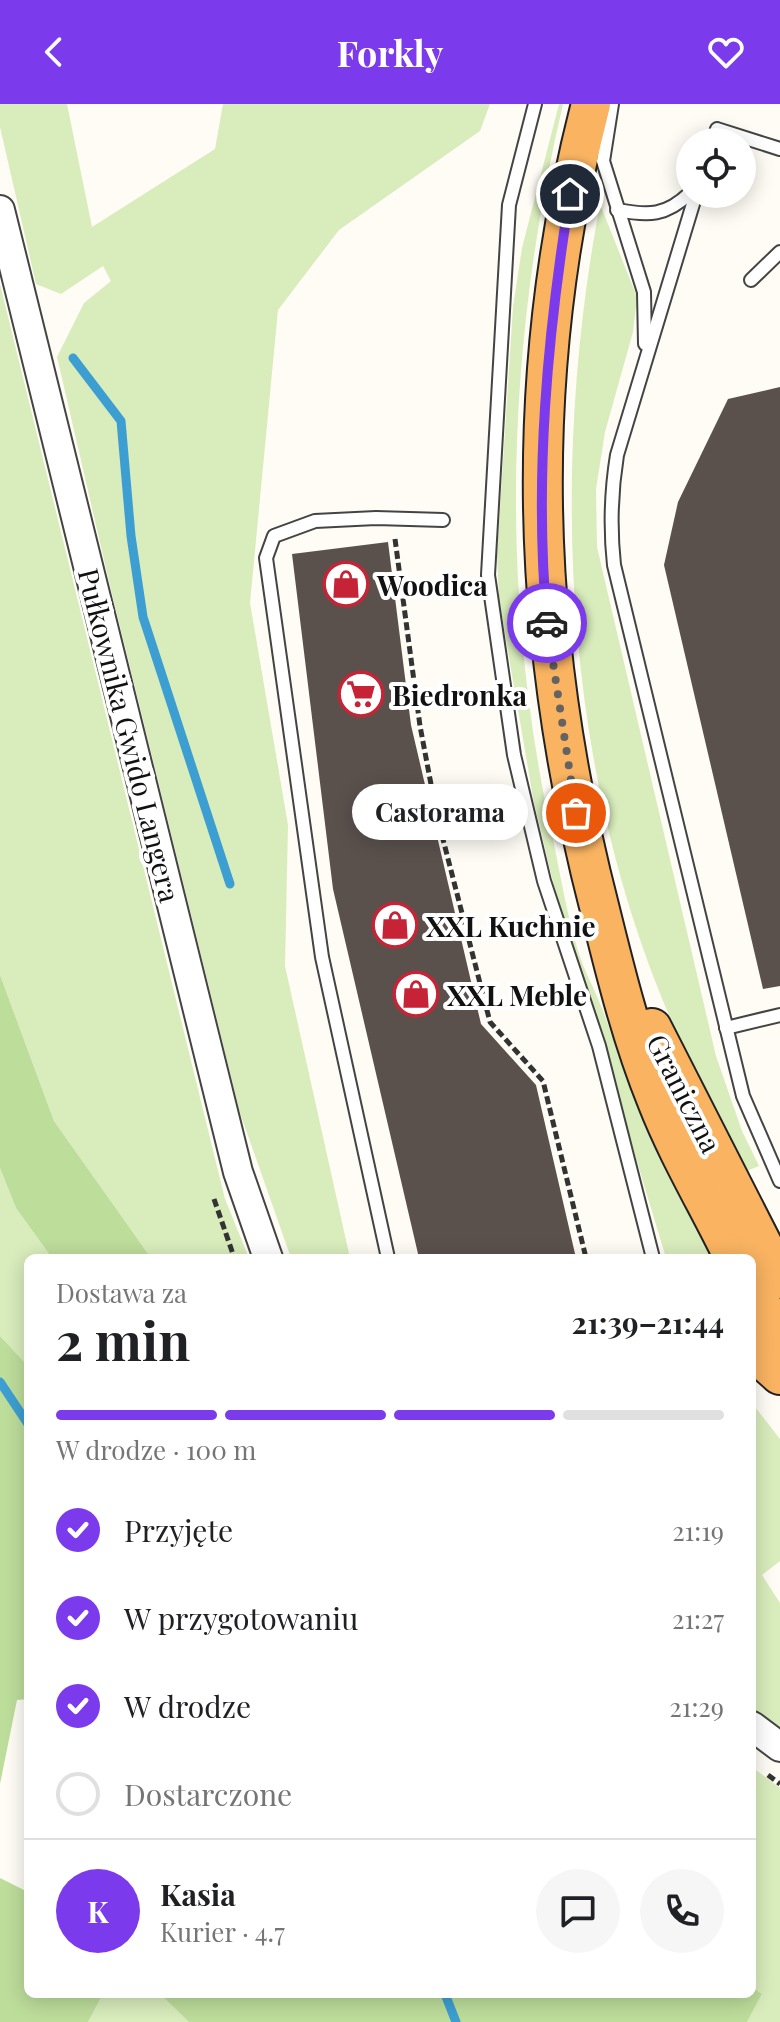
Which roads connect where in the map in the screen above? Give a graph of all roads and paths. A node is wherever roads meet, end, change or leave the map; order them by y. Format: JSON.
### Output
{"nodes":[{"id":1,"x":535,"y":104,"type":"edge"},
{"id":2,"x":591,"y":104,"type":"edge"},
{"id":3,"x":612,"y":104,"type":"edge"},
{"id":4,"x":756,"y":141,"type":"edge"},
{"id":5,"x":780,"y":149,"type":"edge"},
{"id":6,"x":676,"y":205,"type":"edge"},
{"id":7,"x":692,"y":208,"type":"edge"},
{"id":8,"x":0,"y":210,"type":"edge"},
{"id":9,"x":617,"y":210,"type":"junction"},
{"id":10,"x":780,"y":252,"type":"edge"},
{"id":11,"x":751,"y":280,"type":"dead end"},
{"id":12,"x":645,"y":359,"type":"junction"},
{"id":13,"x":395,"y":518,"type":"junction"},
{"id":14,"x":443,"y":520,"type":"dead end"},
{"id":15,"x":598,"y":904,"type":"junction"},
{"id":16,"x":780,"y":1015,"type":"edge"},
{"id":17,"x":726,"y":1028,"type":"junction"},
{"id":18,"x":780,"y":1181,"type":"edge"},
{"id":19,"x":267,"y":1254,"type":"edge"},
{"id":20,"x":387,"y":1254,"type":"edge"},
{"id":21,"x":585,"y":1254,"type":"edge"},
{"id":22,"x":652,"y":1254,"type":"edge"},
{"id":23,"x":732,"y":1254,"type":"edge"},
{"id":24,"x":780,"y":1279,"type":"edge"},
{"id":25,"x":756,"y":1296,"type":"edge"},
{"id":26,"x":780,"y":1337,"type":"edge"},
{"id":27,"x":756,"y":1354,"type":"edge"},
{"id":28,"x":780,"y":1375,"type":"edge"},
{"id":29,"x":756,"y":1729,"type":"edge"},
{"id":30,"x":780,"y":1747,"type":"edge"}],
"edges":[{"from":1,"to":22,"type":"lane"},
{"from":2,"to":15,"type":"highway","name":"Graniczna"},
{"from":3,"to":9,"type":"lane"},
{"from":4,"to":5,"type":"lane"},
{"from":6,"to":9,"type":"lane"},
{"from":7,"to":12,"type":"lane"},
{"from":8,"to":19,"type":"street","name":"Pułkownika Gwido Langera"},
{"from":9,"to":12,"type":"lane"},
{"from":10,"to":11,"type":"lane"},
{"from":12,"to":17,"type":"lane"},
{"from":13,"to":14,"type":"lane"},
{"from":13,"to":20,"type":"lane"},
{"from":13,"to":21,"type":"path"},
{"from":15,"to":23,"type":"highway","name":"Graniczna"},
{"from":15,"to":24,"type":"highway","name":"Graniczna"},
{"from":16,"to":17,"type":"lane"},
{"from":17,"to":18,"type":"lane"},
{"from":25,"to":26,"type":"highway"},
{"from":27,"to":28,"type":"highway"},
{"from":29,"to":30,"type":"street"}]}
